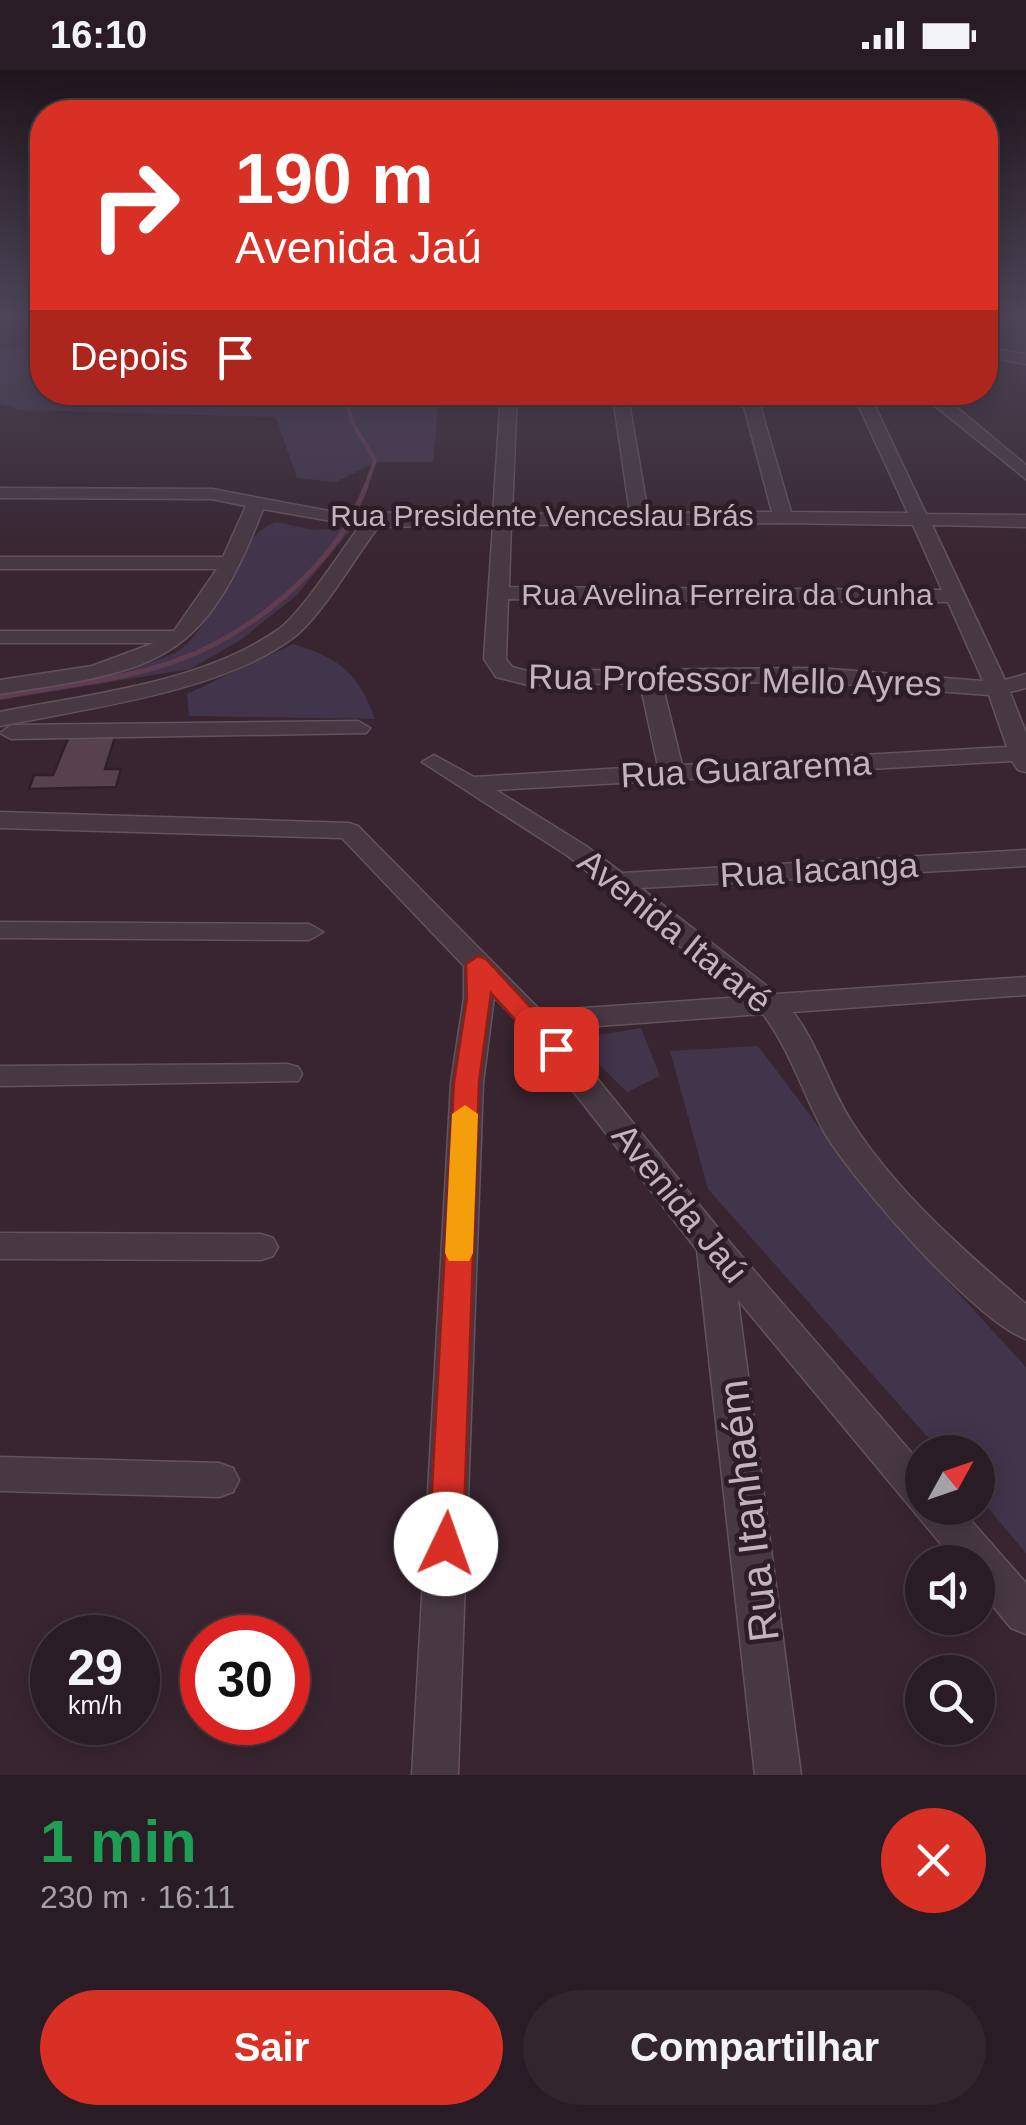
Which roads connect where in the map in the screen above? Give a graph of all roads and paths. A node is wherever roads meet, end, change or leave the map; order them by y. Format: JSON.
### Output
{"nodes":[{"id":1,"x":509,"y":405,"type":"edge"},
{"id":2,"x":622,"y":405,"type":"edge"},
{"id":3,"x":752,"y":405,"type":"edge"},
{"id":4,"x":867,"y":405,"type":"edge"},
{"id":5,"x":943,"y":405,"type":"edge"},
{"id":6,"x":1026,"y":448,"type":"edge"},
{"id":7,"x":996,"y":450,"type":"junction"},
{"id":8,"x":1026,"y":474,"type":"edge"},
{"id":9,"x":0,"y":493,"type":"edge"},
{"id":10,"x":257,"y":500,"type":"junction"},
{"id":11,"x":783,"y":517,"type":"junction"},
{"id":12,"x":922,"y":518,"type":"junction"},
{"id":13,"x":366,"y":520,"type":"junction"},
{"id":14,"x":501,"y":520,"type":"junction"},
{"id":15,"x":640,"y":520,"type":"junction"},
{"id":16,"x":1026,"y":521,"type":"edge"},
{"id":17,"x":0,"y":563,"type":"edge"},
{"id":18,"x":230,"y":563,"type":"junction"},
{"id":19,"x":500,"y":594,"type":"junction"},
{"id":20,"x":954,"y":596,"type":"junction"},
{"id":21,"x":181,"y":636,"type":"junction"},
{"id":22,"x":0,"y":637,"type":"edge"},
{"id":23,"x":650,"y":678,"type":"junction"},
{"id":24,"x":1026,"y":681,"type":"edge"},
{"id":25,"x":172,"y":685,"type":"junction"},
{"id":26,"x":0,"y":687,"type":"edge"},
{"id":27,"x":998,"y":689,"type":"junction"},
{"id":28,"x":1026,"y":697,"type":"edge"},
{"id":29,"x":0,"y":719,"type":"edge"},
{"id":30,"x":358,"y":728,"type":"dead end"},
{"id":31,"x":134,"y":729,"type":"junction"},
{"id":32,"x":0,"y":732,"type":"edge"},
{"id":33,"x":1023,"y":759,"type":"edge"},
{"id":34,"x":434,"y":762,"type":"dead end"},
{"id":35,"x":672,"y":772,"type":"junction"},
{"id":36,"x":473,"y":784,"type":"junction"},
{"id":37,"x":0,"y":820,"type":"edge"},
{"id":38,"x":1026,"y":858,"type":"edge"},
{"id":39,"x":613,"y":882,"type":"junction"},
{"id":40,"x":0,"y":930,"type":"edge"},
{"id":41,"x":309,"y":932,"type":"dead end"},
{"id":42,"x":478,"y":964,"type":"junction"},
{"id":43,"x":1026,"y":986,"type":"edge"},
{"id":44,"x":771,"y":1004,"type":"junction"},
{"id":45,"x":534,"y":1021,"type":"junction"},
{"id":46,"x":286,"y":1074,"type":"dead end"},
{"id":47,"x":0,"y":1076,"type":"edge"},
{"id":48,"x":0,"y":1246,"type":"edge"},
{"id":49,"x":261,"y":1248,"type":"dead end"},
{"id":50,"x":714,"y":1248,"type":"junction"},
{"id":51,"x":1026,"y":1325,"type":"edge"},
{"id":52,"x":905,"y":1473,"type":"edge"},
{"id":53,"x":0,"y":1474,"type":"edge"},
{"id":54,"x":220,"y":1480,"type":"dead end"},
{"id":55,"x":949,"y":1525,"type":"edge"},
{"id":56,"x":1026,"y":1614,"type":"edge"},
{"id":57,"x":435,"y":1775,"type":"edge"},
{"id":58,"x":778,"y":1775,"type":"edge"}],
"edges":[{"from":1,"to":14,"type":"street"},
{"from":2,"to":15,"type":"street"},
{"from":3,"to":11,"type":"street"},
{"from":4,"to":12,"type":"street"},
{"from":5,"to":7,"type":"street"},
{"from":6,"to":7,"type":"street"},
{"from":7,"to":8,"type":"street"},
{"from":9,"to":10,"type":"street","name":"Rua Presidente Venceslau Brás"},
{"from":10,"to":13,"type":"street","name":"Rua Presidente Venceslau Brás"},
{"from":10,"to":18,"type":"street"},
{"from":11,"to":12,"type":"street","name":"Rua Presidente Venceslau Brás"},
{"from":11,"to":15,"type":"street","name":"Rua Presidente Venceslau Brás"},
{"from":12,"to":16,"type":"street","name":"Rua Presidente Venceslau Brás"},
{"from":12,"to":20,"type":"street"},
{"from":13,"to":14,"type":"street","name":"Rua Presidente Venceslau Brás"},
{"from":13,"to":25,"type":"street"},
{"from":14,"to":15,"type":"street","name":"Rua Presidente Venceslau Brás"},
{"from":14,"to":19,"type":"street"},
{"from":17,"to":18,"type":"street"},
{"from":18,"to":21,"type":"street"},
{"from":19,"to":20,"type":"street","name":"Rua Avelina Ferreira da Cunha"},
{"from":19,"to":23,"type":"street","name":"Rua Professor Mello Ayres"},
{"from":20,"to":27,"type":"street"},
{"from":21,"to":22,"type":"street"},
{"from":21,"to":26,"type":"street"},
{"from":23,"to":27,"type":"street","name":"Rua Professor Mello Ayres"},
{"from":23,"to":35,"type":"street"},
{"from":24,"to":27,"type":"street","name":"Rua Professor Mello Ayres"},
{"from":25,"to":29,"type":"street"},
{"from":25,"to":31,"type":"street"},
{"from":27,"to":28,"type":"street"},
{"from":27,"to":33,"type":"street"},
{"from":30,"to":31,"type":"street"},
{"from":31,"to":32,"type":"street"},
{"from":33,"to":35,"type":"street","name":"Rua Guararema"},
{"from":34,"to":36,"type":"street","name":"Avenida Itararé"},
{"from":35,"to":36,"type":"street","name":"Rua Guararema"},
{"from":36,"to":39,"type":"street","name":"Avenida Itararé"},
{"from":37,"to":42,"type":"street","name":"Avenida Jaú"},
{"from":38,"to":39,"type":"street","name":"Rua Iacanga"},
{"from":39,"to":44,"type":"street","name":"Avenida Itararé"},
{"from":40,"to":41,"type":"street"},
{"from":42,"to":45,"type":"street","name":"Avenida Jaú"},
{"from":42,"to":57,"type":"street"},
{"from":43,"to":44,"type":"street"},
{"from":44,"to":45,"type":"street"},
{"from":44,"to":51,"type":"street","name":"Avenida Itararé"},
{"from":45,"to":50,"type":"street","name":"Avenida Jaú"},
{"from":46,"to":47,"type":"street"},
{"from":48,"to":49,"type":"street"},
{"from":50,"to":52,"type":"street","name":"Avenida Jaú"},
{"from":50,"to":58,"type":"street","name":"Rua Itanhaém"},
{"from":53,"to":54,"type":"street"},
{"from":55,"to":56,"type":"street"}]}
